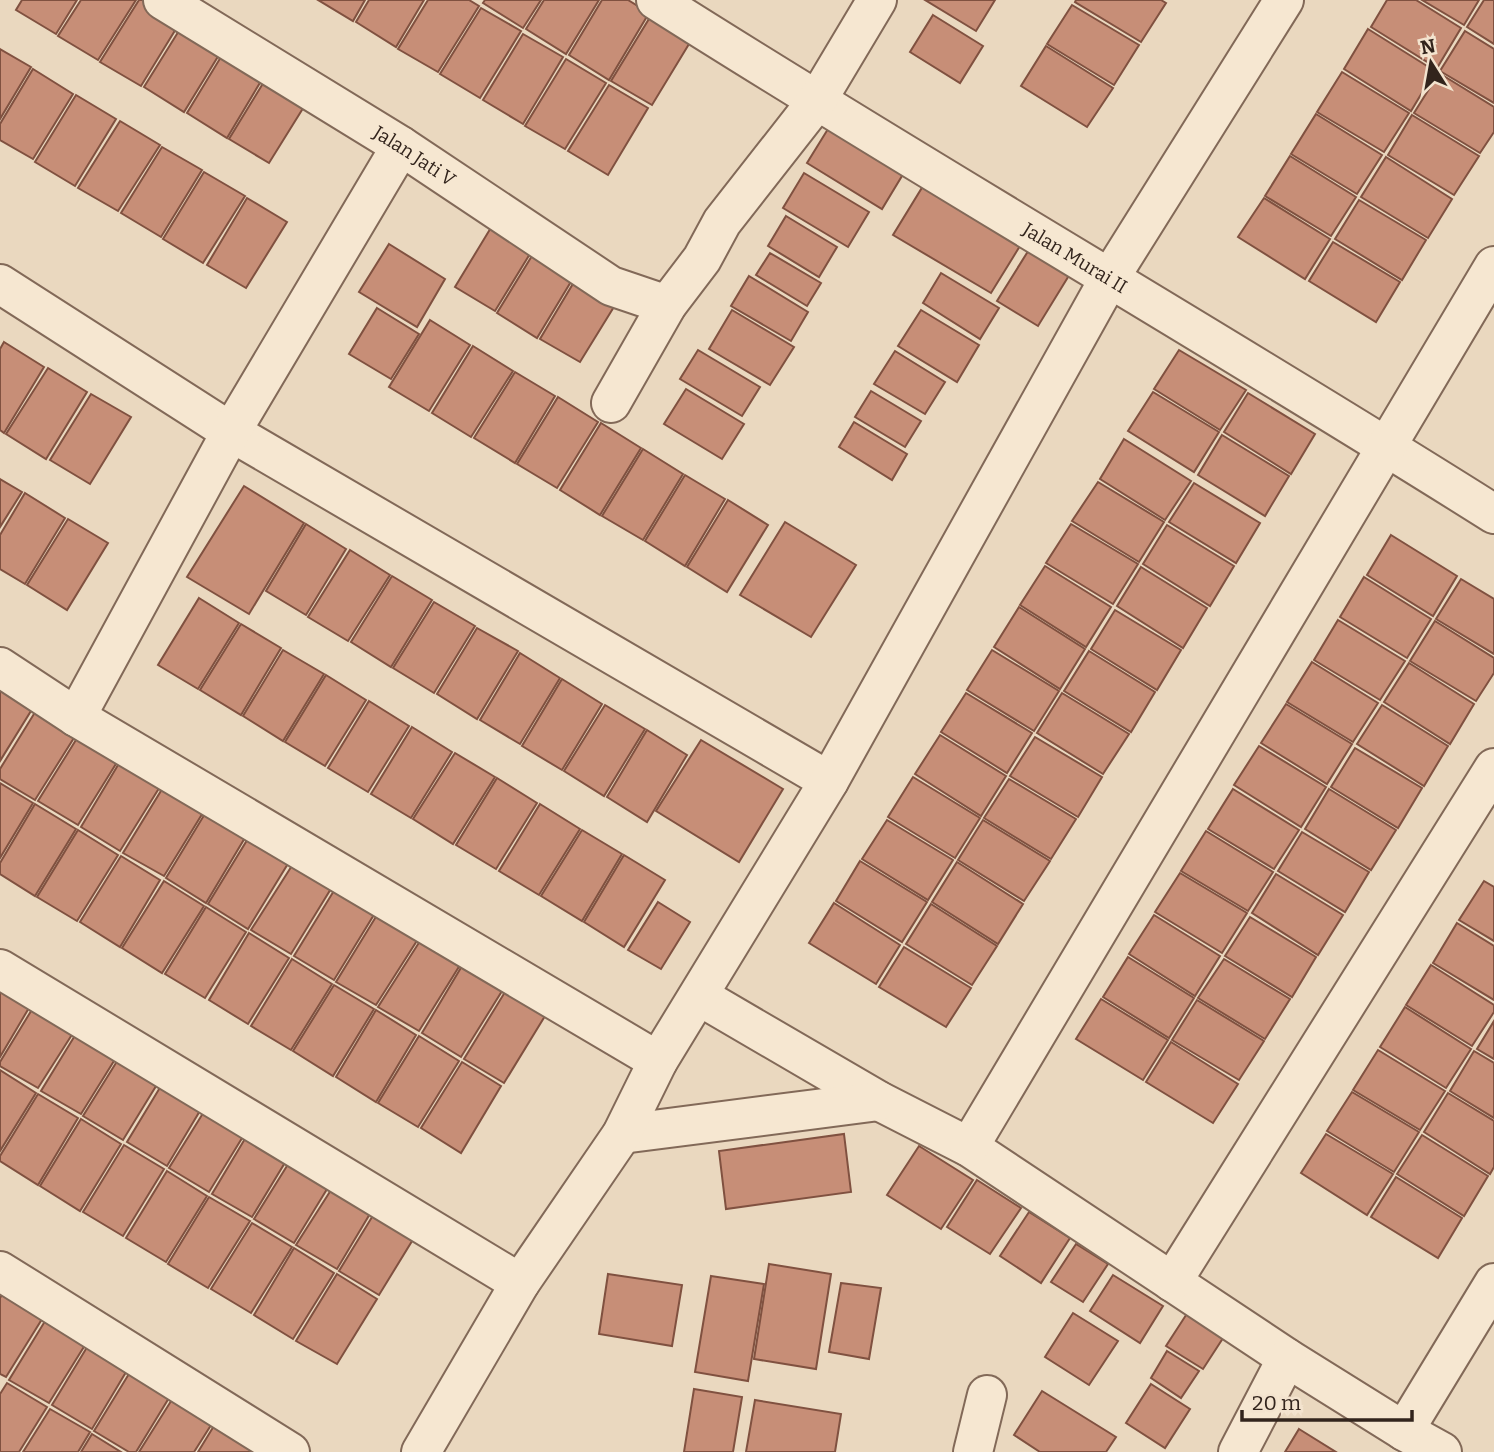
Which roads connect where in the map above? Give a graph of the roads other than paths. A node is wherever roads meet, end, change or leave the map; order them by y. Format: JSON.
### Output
{"nodes":[{"id":1,"x":163,"y":0,"type":"edge"},
{"id":2,"x":656,"y":0,"type":"edge"},
{"id":3,"x":877,"y":0,"type":"edge"},
{"id":4,"x":1284,"y":0,"type":"edge"},
{"id":5,"x":816,"y":102,"type":"junction"},
{"id":6,"x":401,"y":146,"type":"junction"},
{"id":7,"x":1494,"y":266,"type":"edge"},
{"id":8,"x":1109,"y":279,"type":"junction"},
{"id":9,"x":0,"y":284,"type":"edge"},
{"id":10,"x":667,"y":305,"type":"junction"},
{"id":11,"x":611,"y":403,"type":"dead end"},
{"id":12,"x":232,"y":432,"type":"junction"},
{"id":13,"x":1386,"y":446,"type":"junction"},
{"id":14,"x":1494,"y":514,"type":"edge"},
{"id":15,"x":0,"y":667,"type":"edge"},
{"id":16,"x":76,"y":717,"type":"junction"},
{"id":17,"x":1494,"y":768,"type":"edge"},
{"id":18,"x":829,"y":781,"type":"junction"},
{"id":19,"x":0,"y":969,"type":"edge"},
{"id":20,"x":699,"y":996,"type":"junction"},
{"id":21,"x":657,"y":1061,"type":"junction"},
{"id":22,"x":879,"y":1101,"type":"junction"},
{"id":23,"x":622,"y":1134,"type":"junction"},
{"id":24,"x":969,"y":1147,"type":"junction"},
{"id":25,"x":0,"y":1271,"type":"edge"},
{"id":26,"x":1172,"y":1282,"type":"junction"},
{"id":27,"x":520,"y":1283,"type":"junction"},
{"id":28,"x":1494,"y":1283,"type":"edge"},
{"id":29,"x":1287,"y":1358,"type":"junction"},
{"id":30,"x":987,"y":1395,"type":"dead end"},
{"id":31,"x":1404,"y":1431,"type":"junction"},
{"id":32,"x":290,"y":1452,"type":"edge"},
{"id":33,"x":421,"y":1452,"type":"edge"},
{"id":34,"x":973,"y":1452,"type":"edge"},
{"id":35,"x":1238,"y":1452,"type":"edge"},
{"id":36,"x":1442,"y":1452,"type":"edge"}],
"edges":[{"from":1,"to":6,"type":"street","name":"Jalan Jati V"},
{"from":2,"to":5,"type":"street","name":"Jalan Murai II"},
{"from":3,"to":5,"type":"street"},
{"from":4,"to":8,"type":"street"},
{"from":5,"to":8,"type":"street","name":"Jalan Murai II"},
{"from":5,"to":10,"type":"street"},
{"from":6,"to":10,"type":"street","name":"Jalan Jati V"},
{"from":6,"to":12,"type":"street"},
{"from":7,"to":13,"type":"street"},
{"from":8,"to":13,"type":"street","name":"Jalan Murai II"},
{"from":8,"to":18,"type":"street"},
{"from":9,"to":12,"type":"street"},
{"from":10,"to":11,"type":"street"},
{"from":12,"to":16,"type":"street"},
{"from":12,"to":18,"type":"street"},
{"from":13,"to":14,"type":"street","name":"Jalan Murai II"},
{"from":13,"to":24,"type":"street"},
{"from":15,"to":16,"type":"street"},
{"from":16,"to":21,"type":"street"},
{"from":17,"to":26,"type":"street"},
{"from":18,"to":20,"type":"street"},
{"from":19,"to":27,"type":"street"},
{"from":20,"to":21,"type":"street"},
{"from":20,"to":22,"type":"street"},
{"from":21,"to":23,"type":"street"},
{"from":22,"to":23,"type":"street"},
{"from":22,"to":24,"type":"street"},
{"from":23,"to":27,"type":"street"},
{"from":24,"to":26,"type":"street"},
{"from":25,"to":32,"type":"street"},
{"from":26,"to":29,"type":"street"},
{"from":27,"to":33,"type":"street"},
{"from":28,"to":31,"type":"street"},
{"from":29,"to":31,"type":"street"},
{"from":29,"to":35,"type":"street"},
{"from":30,"to":34,"type":"street"},
{"from":31,"to":36,"type":"street"}]}
